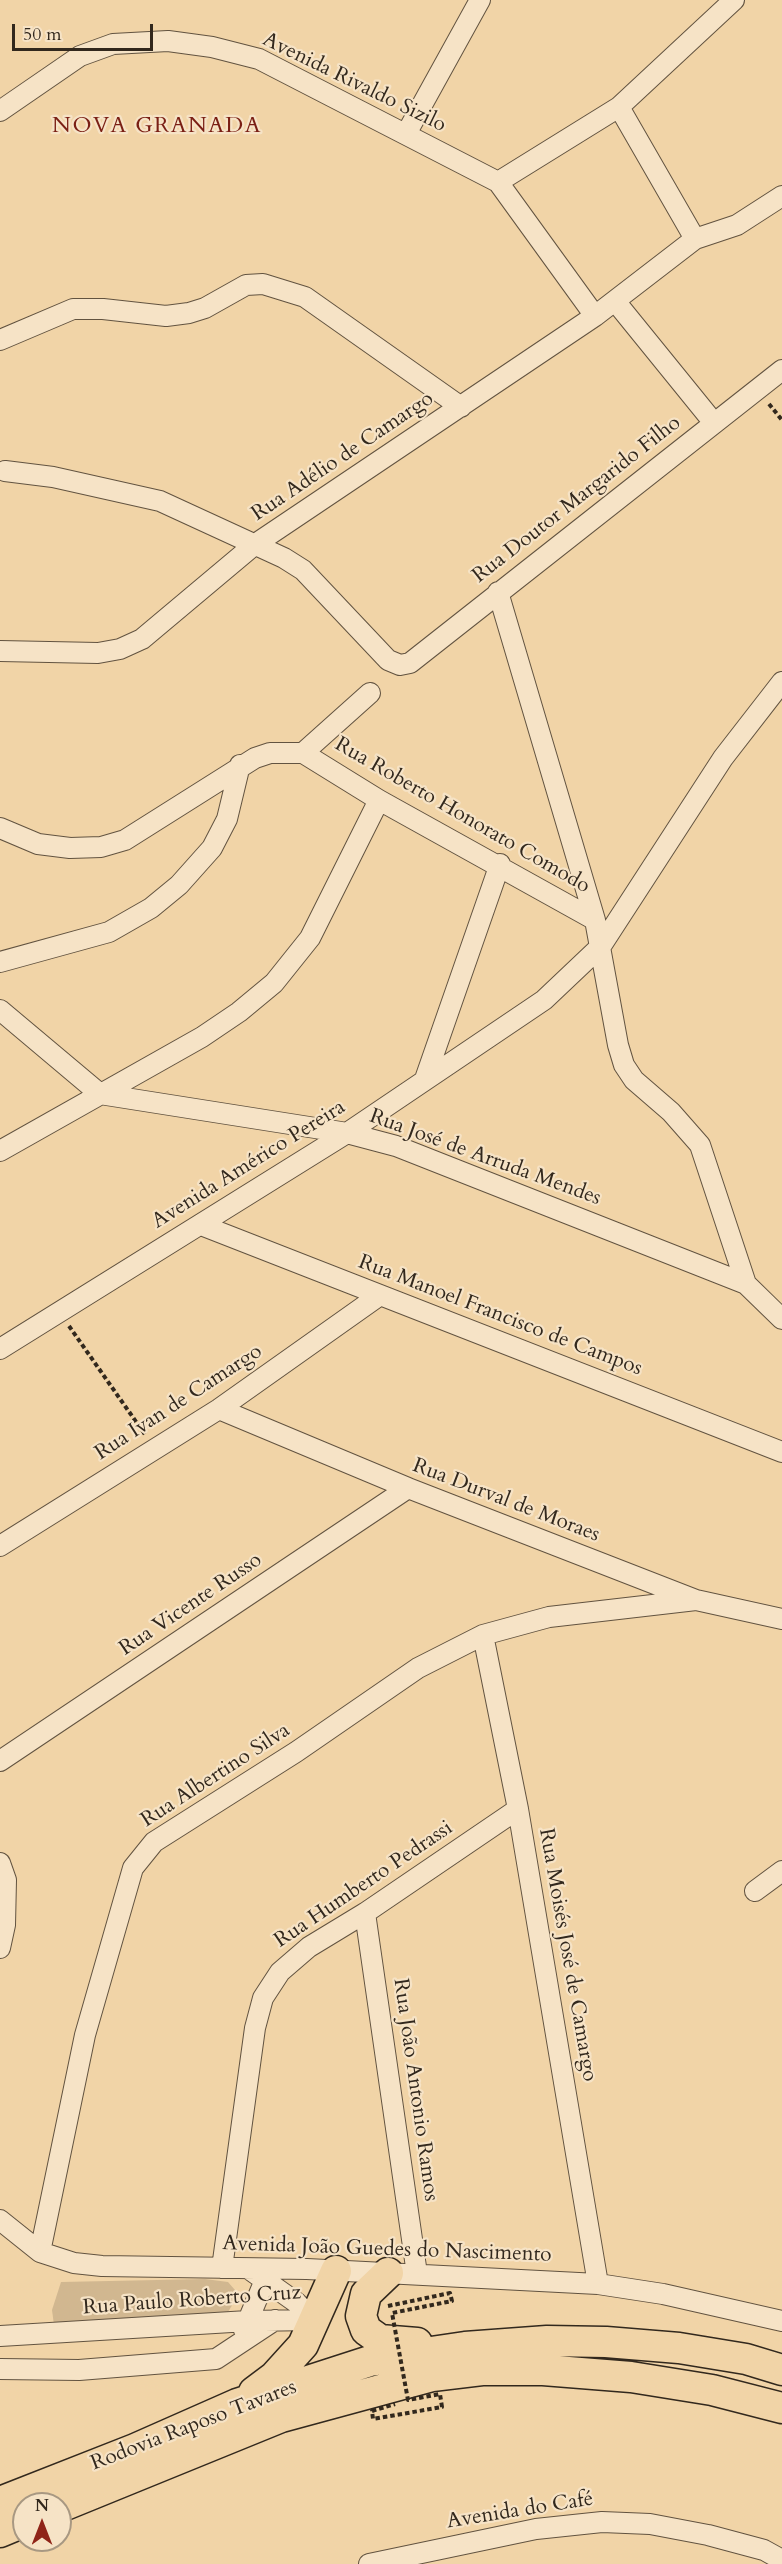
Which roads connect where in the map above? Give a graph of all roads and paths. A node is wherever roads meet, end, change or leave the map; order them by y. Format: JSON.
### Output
{"nodes":[{"id":1,"x":480,"y":0,"type":"edge"},
{"id":2,"x":734,"y":0,"type":"edge"},
{"id":3,"x":619,"y":107,"type":"junction"},
{"id":4,"x":0,"y":111,"type":"edge"},
{"id":5,"x":406,"y":134,"type":"junction"},
{"id":6,"x":498,"y":182,"type":"junction"},
{"id":7,"x":782,"y":196,"type":"edge"},
{"id":8,"x":695,"y":238,"type":"junction"},
{"id":9,"x":615,"y":301,"type":"junction"},
{"id":10,"x":595,"y":316,"type":"junction"},
{"id":11,"x":0,"y":340,"type":"edge"},
{"id":12,"x":782,"y":370,"type":"edge"},
{"id":13,"x":460,"y":407,"type":"junction"},
{"id":14,"x":714,"y":423,"type":"junction"},
{"id":15,"x":5,"y":471,"type":"dead end"},
{"id":16,"x":254,"y":545,"type":"junction"},
{"id":17,"x":498,"y":592,"type":"junction"},
{"id":18,"x":0,"y":651,"type":"edge"},
{"id":19,"x":782,"y":682,"type":"edge"},
{"id":20,"x":370,"y":693,"type":"dead end"},
{"id":21,"x":303,"y":753,"type":"junction"},
{"id":22,"x":240,"y":765,"type":"junction"},
{"id":23,"x":380,"y":800,"type":"junction"},
{"id":24,"x":0,"y":828,"type":"edge"},
{"id":25,"x":500,"y":864,"type":"junction"},
{"id":26,"x":595,"y":920,"type":"junction"},
{"id":27,"x":601,"y":946,"type":"junction"},
{"id":28,"x":0,"y":962,"type":"edge"},
{"id":29,"x":0,"y":1010,"type":"edge"},
{"id":30,"x":425,"y":1079,"type":"junction"},
{"id":31,"x":100,"y":1094,"type":"junction"},
{"id":32,"x":347,"y":1133,"type":"junction"},
{"id":33,"x":0,"y":1151,"type":"edge"},
{"id":34,"x":201,"y":1225,"type":"junction"},
{"id":35,"x":746,"y":1284,"type":"junction"},
{"id":36,"x":380,"y":1295,"type":"junction"},
{"id":37,"x":60,"y":1312,"type":"junction"},
{"id":38,"x":782,"y":1319,"type":"edge"},
{"id":39,"x":0,"y":1349,"type":"edge"},
{"id":40,"x":219,"y":1409,"type":"junction"},
{"id":41,"x":155,"y":1449,"type":"junction"},
{"id":42,"x":782,"y":1452,"type":"edge"},
{"id":43,"x":408,"y":1488,"type":"junction"},
{"id":44,"x":0,"y":1546,"type":"edge"},
{"id":45,"x":696,"y":1600,"type":"junction"},
{"id":46,"x":782,"y":1618,"type":"edge"},
{"id":47,"x":483,"y":1635,"type":"junction"},
{"id":48,"x":0,"y":1761,"type":"edge"},
{"id":49,"x":518,"y":1809,"type":"junction"},
{"id":50,"x":0,"y":1863,"type":"edge"},
{"id":51,"x":782,"y":1871,"type":"edge"},
{"id":52,"x":755,"y":1891,"type":"dead end"},
{"id":53,"x":365,"y":1913,"type":"junction"},
{"id":54,"x":0,"y":1948,"type":"edge"},
{"id":55,"x":0,"y":2220,"type":"edge"},
{"id":56,"x":40,"y":2252,"type":"junction"},
{"id":57,"x":222,"y":2268,"type":"junction"},
{"id":58,"x":336,"y":2271,"type":"junction"},
{"id":59,"x":388,"y":2273,"type":"junction"},
{"id":60,"x":417,"y":2274,"type":"junction"},
{"id":61,"x":257,"y":2275,"type":"junction"},
{"id":62,"x":598,"y":2284,"type":"junction"},
{"id":63,"x":388,"y":2306,"type":"dead end"},
{"id":64,"x":313,"y":2319,"type":"junction"},
{"id":65,"x":275,"y":2320,"type":"junction"},
{"id":66,"x":248,"y":2321,"type":"junction"},
{"id":67,"x":782,"y":2321,"type":"edge"},
{"id":68,"x":0,"y":2336,"type":"edge"},
{"id":69,"x":237,"y":2344,"type":"junction"},
{"id":70,"x":465,"y":2347,"type":"junction"},
{"id":71,"x":0,"y":2369,"type":"edge"},
{"id":72,"x":782,"y":2370,"type":"edge"},
{"id":73,"x":237,"y":2404,"type":"junction"},
{"id":74,"x":395,"y":2404,"type":"dead end"},
{"id":75,"x":782,"y":2408,"type":"edge"},
{"id":76,"x":0,"y":2502,"type":"edge"},
{"id":77,"x":72,"y":2502,"type":"edge"},
{"id":78,"x":782,"y":2560,"type":"edge"},
{"id":79,"x":369,"y":2564,"type":"edge"}],
"edges":[{"from":1,"to":5,"type":"street"},
{"from":2,"to":3,"type":"street"},
{"from":3,"to":6,"type":"street"},
{"from":3,"to":8,"type":"street"},
{"from":4,"to":5,"type":"street","name":"Avenida Rivaldo Sizilo"},
{"from":5,"to":6,"type":"street","name":"Avenida Rivaldo Sizilo"},
{"from":6,"to":10,"type":"street","name":"Avenida Rivaldo Sizilo"},
{"from":7,"to":8,"type":"street"},
{"from":8,"to":9,"type":"street","name":"Rua Adélio de Camargo"},
{"from":9,"to":10,"type":"street","name":"Rua Adélio de Camargo"},
{"from":9,"to":14,"type":"street"},
{"from":10,"to":13,"type":"street","name":"Rua Adélio de Camargo"},
{"from":11,"to":13,"type":"street"},
{"from":12,"to":14,"type":"street","name":"Rua Doutor Margarido Filho"},
{"from":13,"to":16,"type":"street","name":"Rua Adélio de Camargo"},
{"from":14,"to":17,"type":"street","name":"Rua Doutor Margarido Filho"},
{"from":15,"to":16,"type":"street"},
{"from":16,"to":17,"type":"street","name":"Rua Doutor Margarido Filho"},
{"from":16,"to":18,"type":"street","name":"Rua Adélio de Camargo"},
{"from":17,"to":26,"type":"street"},
{"from":19,"to":27,"type":"street","name":"Avenida Américo Pereira"},
{"from":20,"to":21,"type":"street"},
{"from":21,"to":22,"type":"street","name":"Rua Roberto Honorato Comodo"},
{"from":21,"to":23,"type":"street","name":"Rua Roberto Honorato Comodo"},
{"from":22,"to":24,"type":"street","name":"Rua Roberto Honorato Comodo"},
{"from":22,"to":28,"type":"street"},
{"from":23,"to":25,"type":"street","name":"Rua Roberto Honorato Comodo"},
{"from":23,"to":31,"type":"street"},
{"from":25,"to":26,"type":"street","name":"Rua Roberto Honorato Comodo"},
{"from":25,"to":30,"type":"street"},
{"from":26,"to":27,"type":"street","name":"Rua Roberto Honorato Comodo"},
{"from":27,"to":30,"type":"street","name":"Avenida Américo Pereira"},
{"from":27,"to":35,"type":"street","name":"Rua Roberto Honorato Comodo"},
{"from":29,"to":31,"type":"street"},
{"from":30,"to":32,"type":"street","name":"Avenida Américo Pereira"},
{"from":31,"to":32,"type":"street","name":"Rua José de Arruda Mendes"},
{"from":31,"to":33,"type":"street"},
{"from":32,"to":34,"type":"street","name":"Avenida Américo Pereira"},
{"from":32,"to":35,"type":"street","name":"Rua José de Arruda Mendes"},
{"from":34,"to":36,"type":"street","name":"Rua Manoel Francisco de Campos"},
{"from":34,"to":37,"type":"street","name":"Avenida Américo Pereira"},
{"from":35,"to":38,"type":"street","name":"Rua José de Arruda Mendes"},
{"from":36,"to":40,"type":"street","name":"Rua Ivan de Camargo"},
{"from":36,"to":42,"type":"street","name":"Rua Manoel Francisco de Campos"},
{"from":37,"to":39,"type":"street","name":"Avenida Américo Pereira"},
{"from":37,"to":41,"type":"path"},
{"from":40,"to":41,"type":"street","name":"Rua Ivan de Camargo"},
{"from":40,"to":43,"type":"street","name":"Rua Durval de Moraes"},
{"from":41,"to":44,"type":"street","name":"Rua Ivan de Camargo"},
{"from":43,"to":45,"type":"street","name":"Rua Durval de Moraes"},
{"from":43,"to":48,"type":"street","name":"Rua Vicente Russo"},
{"from":45,"to":46,"type":"street","name":"Rua Durval de Moraes"},
{"from":45,"to":47,"type":"street","name":"Rua Albertino Silva"},
{"from":47,"to":49,"type":"street","name":"Rua Moisés José de Camargo"},
{"from":47,"to":56,"type":"street","name":"Rua Albertino Silva"},
{"from":49,"to":53,"type":"street","name":"Rua Humberto Pedrassi"},
{"from":49,"to":62,"type":"street","name":"Rua Moisés José de Camargo"},
{"from":50,"to":54,"type":"street"},
{"from":51,"to":52,"type":"street"},
{"from":53,"to":57,"type":"street","name":"Rua Humberto Pedrassi"},
{"from":53,"to":60,"type":"street","name":"Rua João Antonio Ramos"},
{"from":55,"to":56,"type":"street","name":"Avenida João Guedes do Nascimento"},
{"from":56,"to":57,"type":"street","name":"Avenida João Guedes do Nascimento"},
{"from":57,"to":61,"type":"street","name":"Avenida João Guedes do Nascimento"},
{"from":58,"to":59,"type":"street","name":"Avenida João Guedes do Nascimento"},
{"from":58,"to":61,"type":"street","name":"Avenida João Guedes do Nascimento"},
{"from":58,"to":64,"type":"highway"},
{"from":59,"to":60,"type":"street","name":"Avenida João Guedes do Nascimento"},
{"from":59,"to":70,"type":"highway"},
{"from":60,"to":62,"type":"street","name":"Avenida João Guedes do Nascimento"},
{"from":61,"to":64,"type":"street","name":"Rua Paulo Roberto Cruz"},
{"from":61,"to":66,"type":"street"},
{"from":62,"to":67,"type":"street","name":"Avenida João Guedes do Nascimento"},
{"from":63,"to":74,"type":"path","bridge":true},
{"from":64,"to":65,"type":"street","name":"Rua Paulo Roberto Cruz"},
{"from":64,"to":73,"type":"highway"},
{"from":65,"to":66,"type":"street","name":"Rua Paulo Roberto Cruz"},
{"from":65,"to":69,"type":"street"},
{"from":66,"to":68,"type":"street","name":"Rua Paulo Roberto Cruz"},
{"from":66,"to":69,"type":"street"},
{"from":69,"to":71,"type":"street"},
{"from":70,"to":72,"type":"highway","name":"Rodovia Raposo Tavares"},
{"from":70,"to":73,"type":"highway","name":"Rodovia Raposo Tavares"},
{"from":73,"to":76,"type":"highway","name":"Rodovia Raposo Tavares"},
{"from":75,"to":77,"type":"highway","name":"Rodovia Raposo Tavares"},
{"from":78,"to":79,"type":"street","name":"Avenida do Café"}]}
